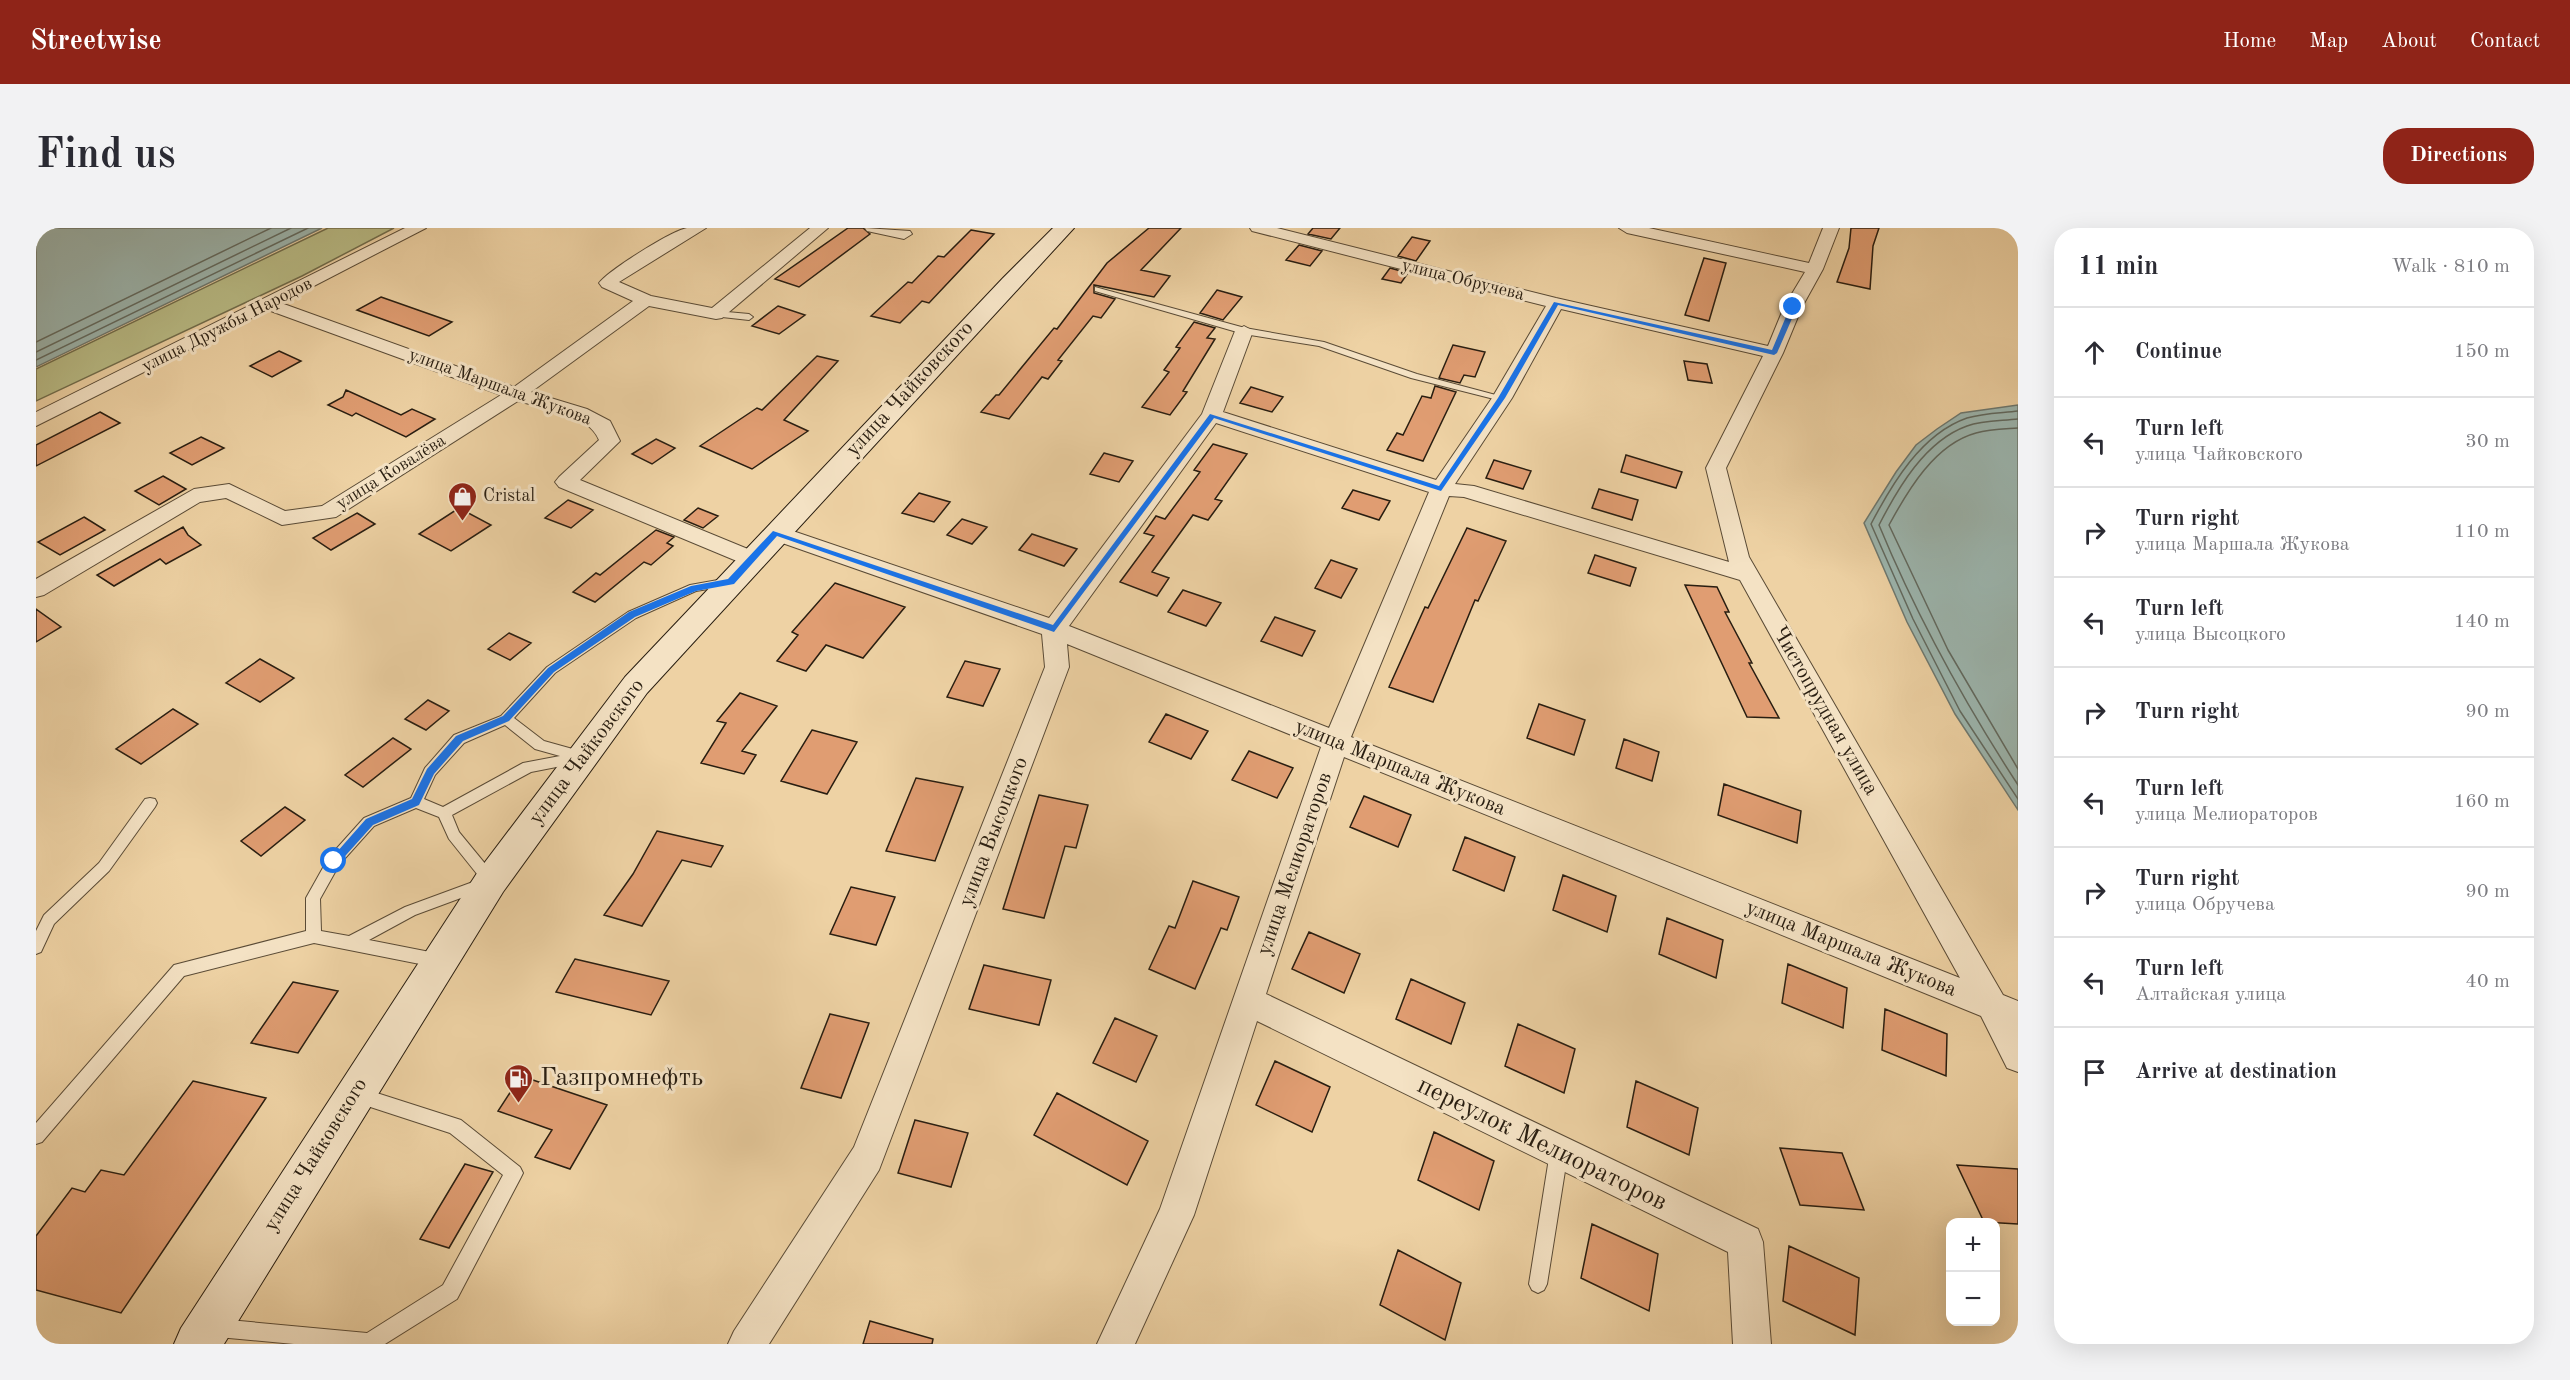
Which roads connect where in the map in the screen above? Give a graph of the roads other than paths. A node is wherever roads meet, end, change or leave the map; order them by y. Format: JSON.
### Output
{"nodes":[{"id":1,"x":418,"y":228,"type":"edge"},
{"id":2,"x":698,"y":228,"type":"edge"},
{"id":3,"x":820,"y":228,"type":"edge"},
{"id":4,"x":873,"y":228,"type":"edge"},
{"id":5,"x":1064,"y":228,"type":"edge"},
{"id":6,"x":1258,"y":228,"type":"edge"},
{"id":7,"x":1627,"y":228,"type":"edge"},
{"id":8,"x":1831,"y":228,"type":"edge"},
{"id":9,"x":904,"y":234,"type":"dead end"},
{"id":10,"x":1815,"y":269,"type":"junction"},
{"id":11,"x":1098,"y":290,"type":"dead end"},
{"id":12,"x":646,"y":300,"type":"junction"},
{"id":13,"x":1556,"y":303,"type":"junction"},
{"id":14,"x":269,"y":305,"type":"junction"},
{"id":15,"x":716,"y":314,"type":"junction"},
{"id":16,"x":749,"y":317,"type":"dead end"},
{"id":17,"x":1244,"y":331,"type":"junction"},
{"id":18,"x":1774,"y":353,"type":"junction"},
{"id":19,"x":516,"y":394,"type":"junction"},
{"id":20,"x":1502,"y":398,"type":"junction"},
{"id":21,"x":1212,"y":415,"type":"junction"},
{"id":22,"x":36,"y":420,"type":"edge"},
{"id":23,"x":1441,"y":489,"type":"junction"},
{"id":24,"x":776,"y":533,"type":"junction"},
{"id":25,"x":741,"y":570,"type":"junction"},
{"id":26,"x":1748,"y":575,"type":"junction"},
{"id":27,"x":36,"y":589,"type":"edge"},
{"id":28,"x":1054,"y":629,"type":"junction"},
{"id":29,"x":506,"y":718,"type":"junction"},
{"id":30,"x":1336,"y":742,"type":"junction"},
{"id":31,"x":582,"y":758,"type":"junction"},
{"id":32,"x":416,"y":802,"type":"junction"},
{"id":33,"x":150,"y":803,"type":"dead end"},
{"id":34,"x":444,"y":813,"type":"junction"},
{"id":35,"x":491,"y":881,"type":"junction"},
{"id":36,"x":314,"y":936,"type":"junction"},
{"id":37,"x":350,"y":943,"type":"junction"},
{"id":38,"x":36,"y":947,"type":"edge"},
{"id":39,"x":440,"y":961,"type":"junction"},
{"id":40,"x":1248,"y":1001,"type":"junction"},
{"id":41,"x":1992,"y":1006,"type":"junction"},
{"id":42,"x":2018,"y":1016,"type":"edge"},
{"id":43,"x":2018,"y":1058,"type":"edge"},
{"id":44,"x":355,"y":1094,"type":"junction"},
{"id":45,"x":36,"y":1136,"type":"edge"},
{"id":46,"x":1559,"y":1152,"type":"junction"},
{"id":47,"x":1538,"y":1284,"type":"dead end"},
{"id":48,"x":202,"y":1336,"type":"edge"},
{"id":49,"x":747,"y":1344,"type":"edge"},
{"id":50,"x":1116,"y":1344,"type":"edge"},
{"id":51,"x":1752,"y":1344,"type":"edge"}],
"edges":[{"from":1,"to":14,"type":"street","name":"улица Дружбы Народов"},
{"from":2,"to":12,"type":"street"},
{"from":3,"to":15,"type":"street"},
{"from":4,"to":9,"type":"street"},
{"from":5,"to":24,"type":"main road","name":"улица Чайковского"},
{"from":6,"to":13,"type":"street","name":"улица Обручева"},
{"from":7,"to":10,"type":"street"},
{"from":8,"to":10,"type":"street","name":"Чистопрудная улица"},
{"from":10,"to":18,"type":"street","name":"Чистопрудная улица"},
{"from":11,"to":17,"type":"lane"},
{"from":12,"to":15,"type":"street"},
{"from":12,"to":19,"type":"street","name":"улица Ковалёва"},
{"from":13,"to":18,"type":"street","name":"улица Обручева"},
{"from":13,"to":20,"type":"street","name":"улица Мелиораторов"},
{"from":14,"to":19,"type":"street","name":"улица Маршала Жукова"},
{"from":14,"to":22,"type":"street","name":"улица Дружбы Народов"},
{"from":15,"to":16,"type":"lane"},
{"from":17,"to":20,"type":"lane"},
{"from":17,"to":21,"type":"street"},
{"from":18,"to":26,"type":"street","name":"Чистопрудная улица"},
{"from":19,"to":25,"type":"street","name":"улица Маршала Жукова"},
{"from":19,"to":27,"type":"street","name":"улица Ковалёва"},
{"from":20,"to":23,"type":"street","name":"улица Мелиораторов"},
{"from":21,"to":23,"type":"street"},
{"from":21,"to":28,"type":"street"},
{"from":23,"to":26,"type":"street"},
{"from":23,"to":30,"type":"street","name":"улица Мелиораторов"},
{"from":24,"to":25,"type":"main road","name":"улица Чайковского"},
{"from":24,"to":28,"type":"street","name":"улица Маршала Жукова"},
{"from":25,"to":29,"type":"lane"},
{"from":25,"to":31,"type":"main road","name":"улица Чайковского"},
{"from":26,"to":41,"type":"street","name":"Чистопрудная улица"},
{"from":28,"to":30,"type":"street","name":"улица Маршала Жукова"},
{"from":28,"to":49,"type":"street","name":"улица Высоцкого"},
{"from":29,"to":31,"type":"lane"},
{"from":29,"to":32,"type":"lane"},
{"from":30,"to":40,"type":"street","name":"улица Мелиораторов"},
{"from":30,"to":41,"type":"street","name":"улица Маршала Жукова"},
{"from":31,"to":34,"type":"lane"},
{"from":31,"to":35,"type":"main road","name":"улица Чайковского"},
{"from":32,"to":34,"type":"lane"},
{"from":32,"to":36,"type":"lane"},
{"from":33,"to":38,"type":"lane"},
{"from":34,"to":35,"type":"lane"},
{"from":35,"to":37,"type":"lane"},
{"from":35,"to":39,"type":"main road","name":"улица Чайковского"},
{"from":36,"to":37,"type":"lane"},
{"from":36,"to":45,"type":"lane"},
{"from":37,"to":39,"type":"lane"},
{"from":39,"to":44,"type":"main road","name":"улица Чайковского"},
{"from":40,"to":46,"type":"street","name":"переулок Мелиораторов"},
{"from":40,"to":50,"type":"street","name":"улица Мелиораторов"},
{"from":41,"to":42,"type":"street","name":"улица Маршала Жукова"},
{"from":41,"to":43,"type":"street","name":"Чистопрудная улица"},
{"from":44,"to":48,"type":"main road","name":"улица Чайковского"},
{"from":44,"to":48,"type":"lane"},
{"from":46,"to":47,"type":"lane"},
{"from":46,"to":51,"type":"street","name":"переулок Мелиораторов"}]}
